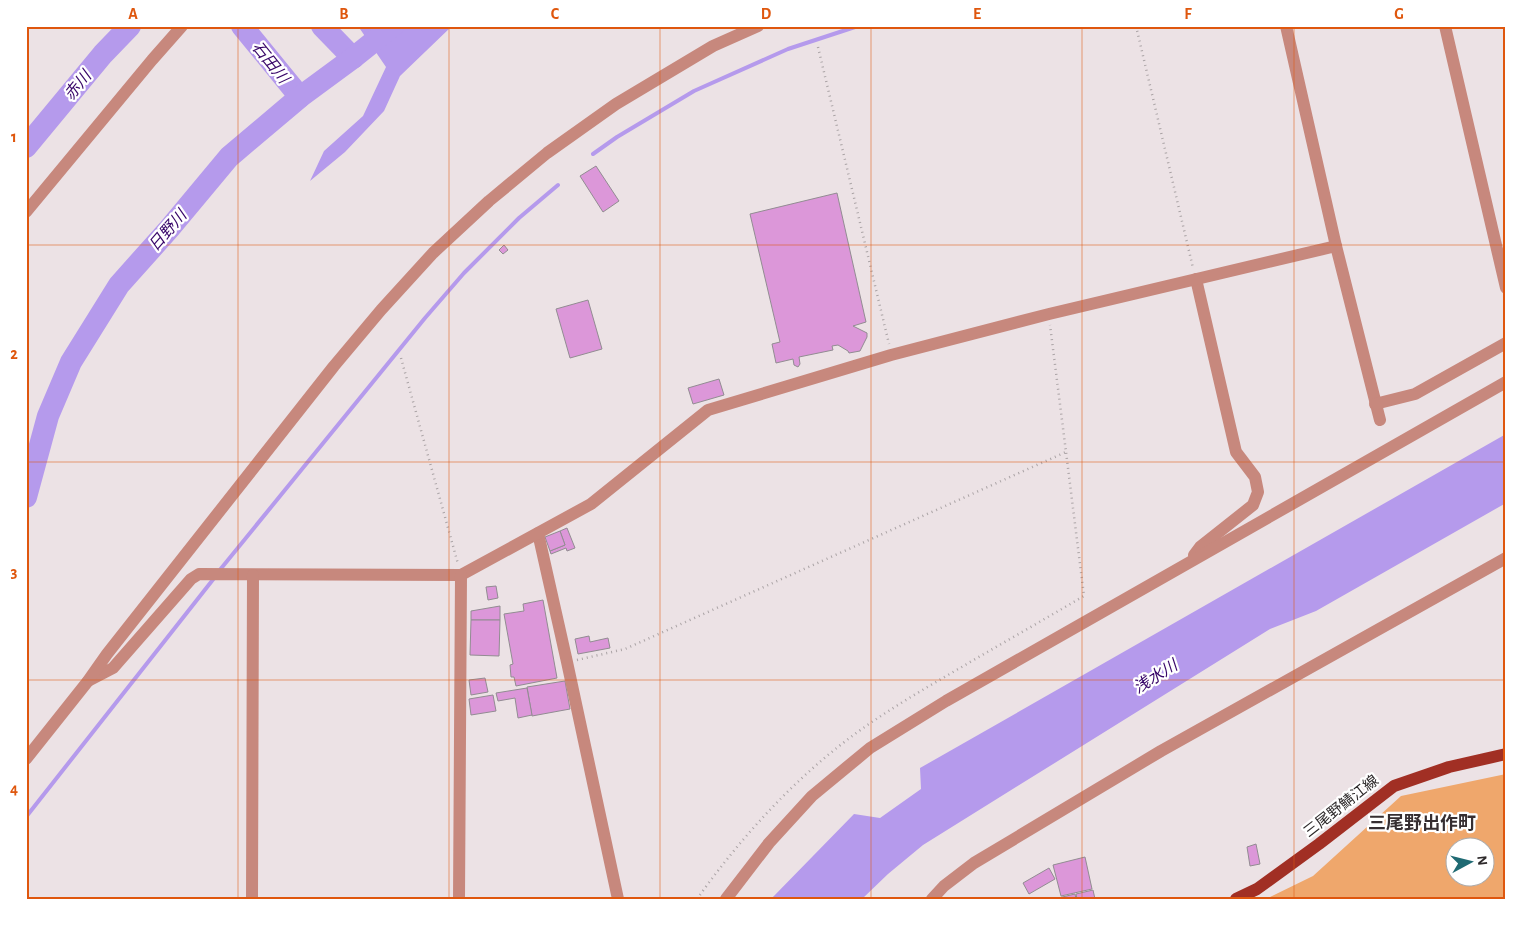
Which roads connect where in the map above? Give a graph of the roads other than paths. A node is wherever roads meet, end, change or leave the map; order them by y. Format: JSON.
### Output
{"nodes":[{"id":1,"x":182,"y":26,"type":"edge"},
{"id":2,"x":758,"y":26,"type":"edge"},
{"id":3,"x":1286,"y":26,"type":"edge"},
{"id":4,"x":1445,"y":26,"type":"edge"},
{"id":5,"x":26,"y":212,"type":"edge"},
{"id":6,"x":1336,"y":246,"type":"junction"},
{"id":7,"x":1196,"y":279,"type":"junction"},
{"id":8,"x":1506,"y":288,"type":"edge"},
{"id":9,"x":1506,"y":343,"type":"edge"},
{"id":10,"x":1506,"y":382,"type":"edge"},
{"id":11,"x":1376,"y":404,"type":"junction"},
{"id":12,"x":1380,"y":420,"type":"dead end"},
{"id":13,"x":538,"y":533,"type":"junction"},
{"id":14,"x":1506,"y":558,"type":"edge"},
{"id":15,"x":1184,"y":566,"type":"junction"},
{"id":16,"x":253,"y":575,"type":"junction"},
{"id":17,"x":461,"y":575,"type":"junction"},
{"id":18,"x":88,"y":681,"type":"junction"},
{"id":19,"x":1506,"y":754,"type":"edge"},
{"id":20,"x":26,"y":759,"type":"edge"},
{"id":21,"x":252,"y":899,"type":"edge"},
{"id":22,"x":459,"y":899,"type":"edge"},
{"id":23,"x":618,"y":899,"type":"edge"},
{"id":24,"x":726,"y":899,"type":"edge"},
{"id":25,"x":932,"y":899,"type":"edge"},
{"id":26,"x":1236,"y":899,"type":"edge"}],
"edges":[{"from":1,"to":5,"type":"street"},
{"from":2,"to":18,"type":"street"},
{"from":3,"to":6,"type":"street"},
{"from":4,"to":8,"type":"street"},
{"from":6,"to":7,"type":"street"},
{"from":6,"to":11,"type":"street"},
{"from":7,"to":13,"type":"street"},
{"from":7,"to":15,"type":"street"},
{"from":9,"to":11,"type":"street"},
{"from":10,"to":15,"type":"street"},
{"from":11,"to":12,"type":"street"},
{"from":13,"to":17,"type":"street"},
{"from":13,"to":23,"type":"street"},
{"from":14,"to":25,"type":"street"},
{"from":15,"to":24,"type":"street"},
{"from":16,"to":17,"type":"street"},
{"from":16,"to":18,"type":"street"},
{"from":16,"to":21,"type":"street"},
{"from":17,"to":22,"type":"street"},
{"from":18,"to":20,"type":"street"},
{"from":19,"to":26,"type":"main road","name":"三尾野鯖江線"}]}
